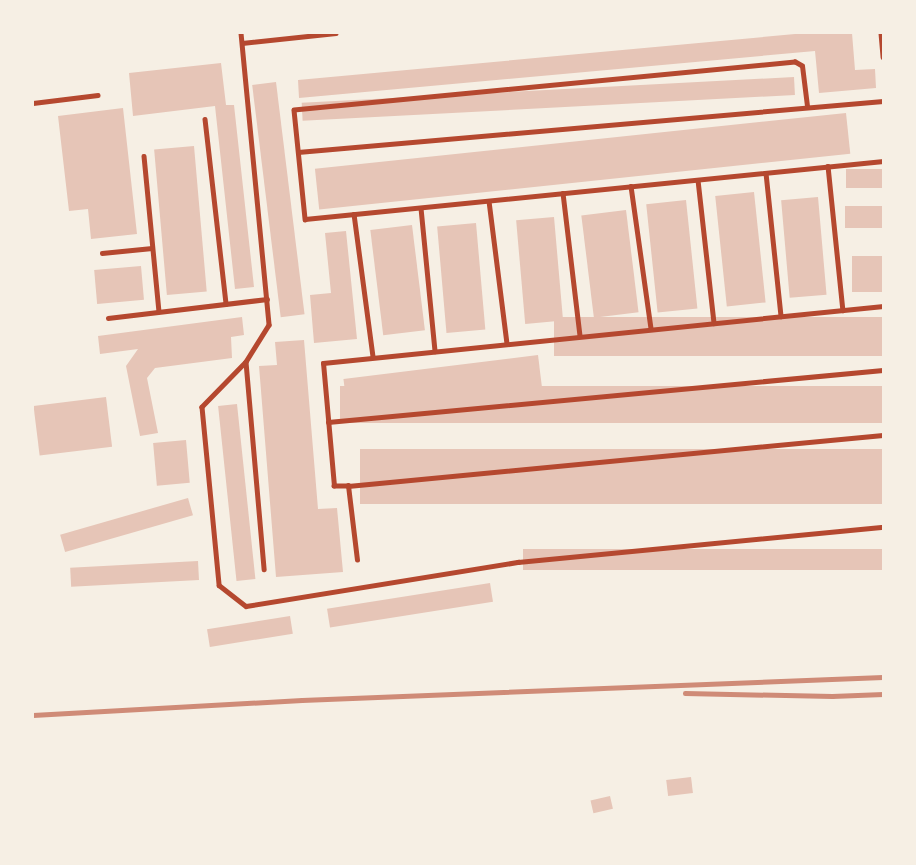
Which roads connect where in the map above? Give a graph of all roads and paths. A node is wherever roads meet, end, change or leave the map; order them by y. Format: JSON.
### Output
{"nodes":[{"id":1,"x":241,"y":33,"type":"edge"},
{"id":2,"x":335,"y":33,"type":"edge"},
{"id":3,"x":881,"y":33,"type":"edge"},
{"id":4,"x":242,"y":43,"type":"junction"},
{"id":5,"x":883,"y":57,"type":"edge"},
{"id":6,"x":98,"y":95,"type":"dead end"},
{"id":7,"x":883,"y":101,"type":"edge"},
{"id":8,"x":33,"y":103,"type":"edge"},
{"id":9,"x":807,"y":106,"type":"junction"},
{"id":10,"x":205,"y":119,"type":"dead end"},
{"id":11,"x":298,"y":152,"type":"junction"},
{"id":12,"x":144,"y":156,"type":"dead end"},
{"id":13,"x":883,"y":161,"type":"edge"},
{"id":14,"x":828,"y":166,"type":"junction"},
{"id":15,"x":766,"y":173,"type":"junction"},
{"id":16,"x":698,"y":180,"type":"junction"},
{"id":17,"x":630,"y":186,"type":"junction"},
{"id":18,"x":563,"y":193,"type":"junction"},
{"id":19,"x":489,"y":201,"type":"junction"},
{"id":20,"x":421,"y":208,"type":"junction"},
{"id":21,"x":354,"y":214,"type":"junction"},
{"id":22,"x":152,"y":248,"type":"junction"},
{"id":23,"x":102,"y":253,"type":"dead end"},
{"id":24,"x":267,"y":300,"type":"junction"},
{"id":25,"x":226,"y":304,"type":"junction"},
{"id":26,"x":883,"y":306,"type":"edge"},
{"id":27,"x":843,"y":310,"type":"junction"},
{"id":28,"x":159,"y":311,"type":"junction"},
{"id":29,"x":782,"y":316,"type":"junction"},
{"id":30,"x":108,"y":318,"type":"dead end"},
{"id":31,"x":714,"y":323,"type":"junction"},
{"id":32,"x":651,"y":329,"type":"junction"},
{"id":33,"x":580,"y":336,"type":"junction"},
{"id":34,"x":507,"y":344,"type":"junction"},
{"id":35,"x":435,"y":351,"type":"junction"},
{"id":36,"x":372,"y":357,"type":"junction"},
{"id":37,"x":246,"y":362,"type":"junction"},
{"id":38,"x":883,"y":370,"type":"edge"},
{"id":39,"x":328,"y":422,"type":"junction"},
{"id":40,"x":883,"y":435,"type":"edge"},
{"id":41,"x":348,"y":486,"type":"junction"},
{"id":42,"x":883,"y":527,"type":"edge"},
{"id":43,"x":357,"y":560,"type":"dead end"},
{"id":44,"x":264,"y":569,"type":"dead end"}],
"edges":[{"from":1,"to":4,"type":"lane"},
{"from":2,"to":4,"type":"lane"},
{"from":3,"to":5,"type":"lane"},
{"from":4,"to":24,"type":"lane"},
{"from":6,"to":8,"type":"lane"},
{"from":7,"to":9,"type":"lane"},
{"from":9,"to":11,"type":"lane"},
{"from":9,"to":11,"type":"lane"},
{"from":10,"to":25,"type":"lane"},
{"from":11,"to":21,"type":"lane"},
{"from":12,"to":22,"type":"lane"},
{"from":13,"to":14,"type":"lane"},
{"from":14,"to":15,"type":"lane"},
{"from":14,"to":27,"type":"lane"},
{"from":15,"to":16,"type":"lane"},
{"from":15,"to":29,"type":"lane"},
{"from":16,"to":17,"type":"lane"},
{"from":16,"to":31,"type":"lane"},
{"from":17,"to":18,"type":"lane"},
{"from":17,"to":32,"type":"lane"},
{"from":18,"to":19,"type":"lane"},
{"from":18,"to":33,"type":"lane"},
{"from":19,"to":20,"type":"lane"},
{"from":19,"to":34,"type":"lane"},
{"from":20,"to":21,"type":"lane"},
{"from":20,"to":35,"type":"lane"},
{"from":21,"to":36,"type":"lane"},
{"from":22,"to":23,"type":"lane"},
{"from":22,"to":28,"type":"lane"},
{"from":24,"to":25,"type":"lane"},
{"from":24,"to":37,"type":"lane"},
{"from":25,"to":28,"type":"lane"},
{"from":26,"to":27,"type":"lane"},
{"from":27,"to":29,"type":"lane"},
{"from":28,"to":30,"type":"lane"},
{"from":29,"to":31,"type":"lane"},
{"from":31,"to":32,"type":"lane"},
{"from":32,"to":33,"type":"lane"},
{"from":33,"to":34,"type":"lane"},
{"from":34,"to":35,"type":"lane"},
{"from":35,"to":36,"type":"lane"},
{"from":36,"to":39,"type":"lane"},
{"from":37,"to":42,"type":"lane"},
{"from":37,"to":44,"type":"lane"},
{"from":38,"to":39,"type":"lane"},
{"from":39,"to":41,"type":"lane"},
{"from":40,"to":41,"type":"lane"},
{"from":41,"to":43,"type":"lane"}]}
